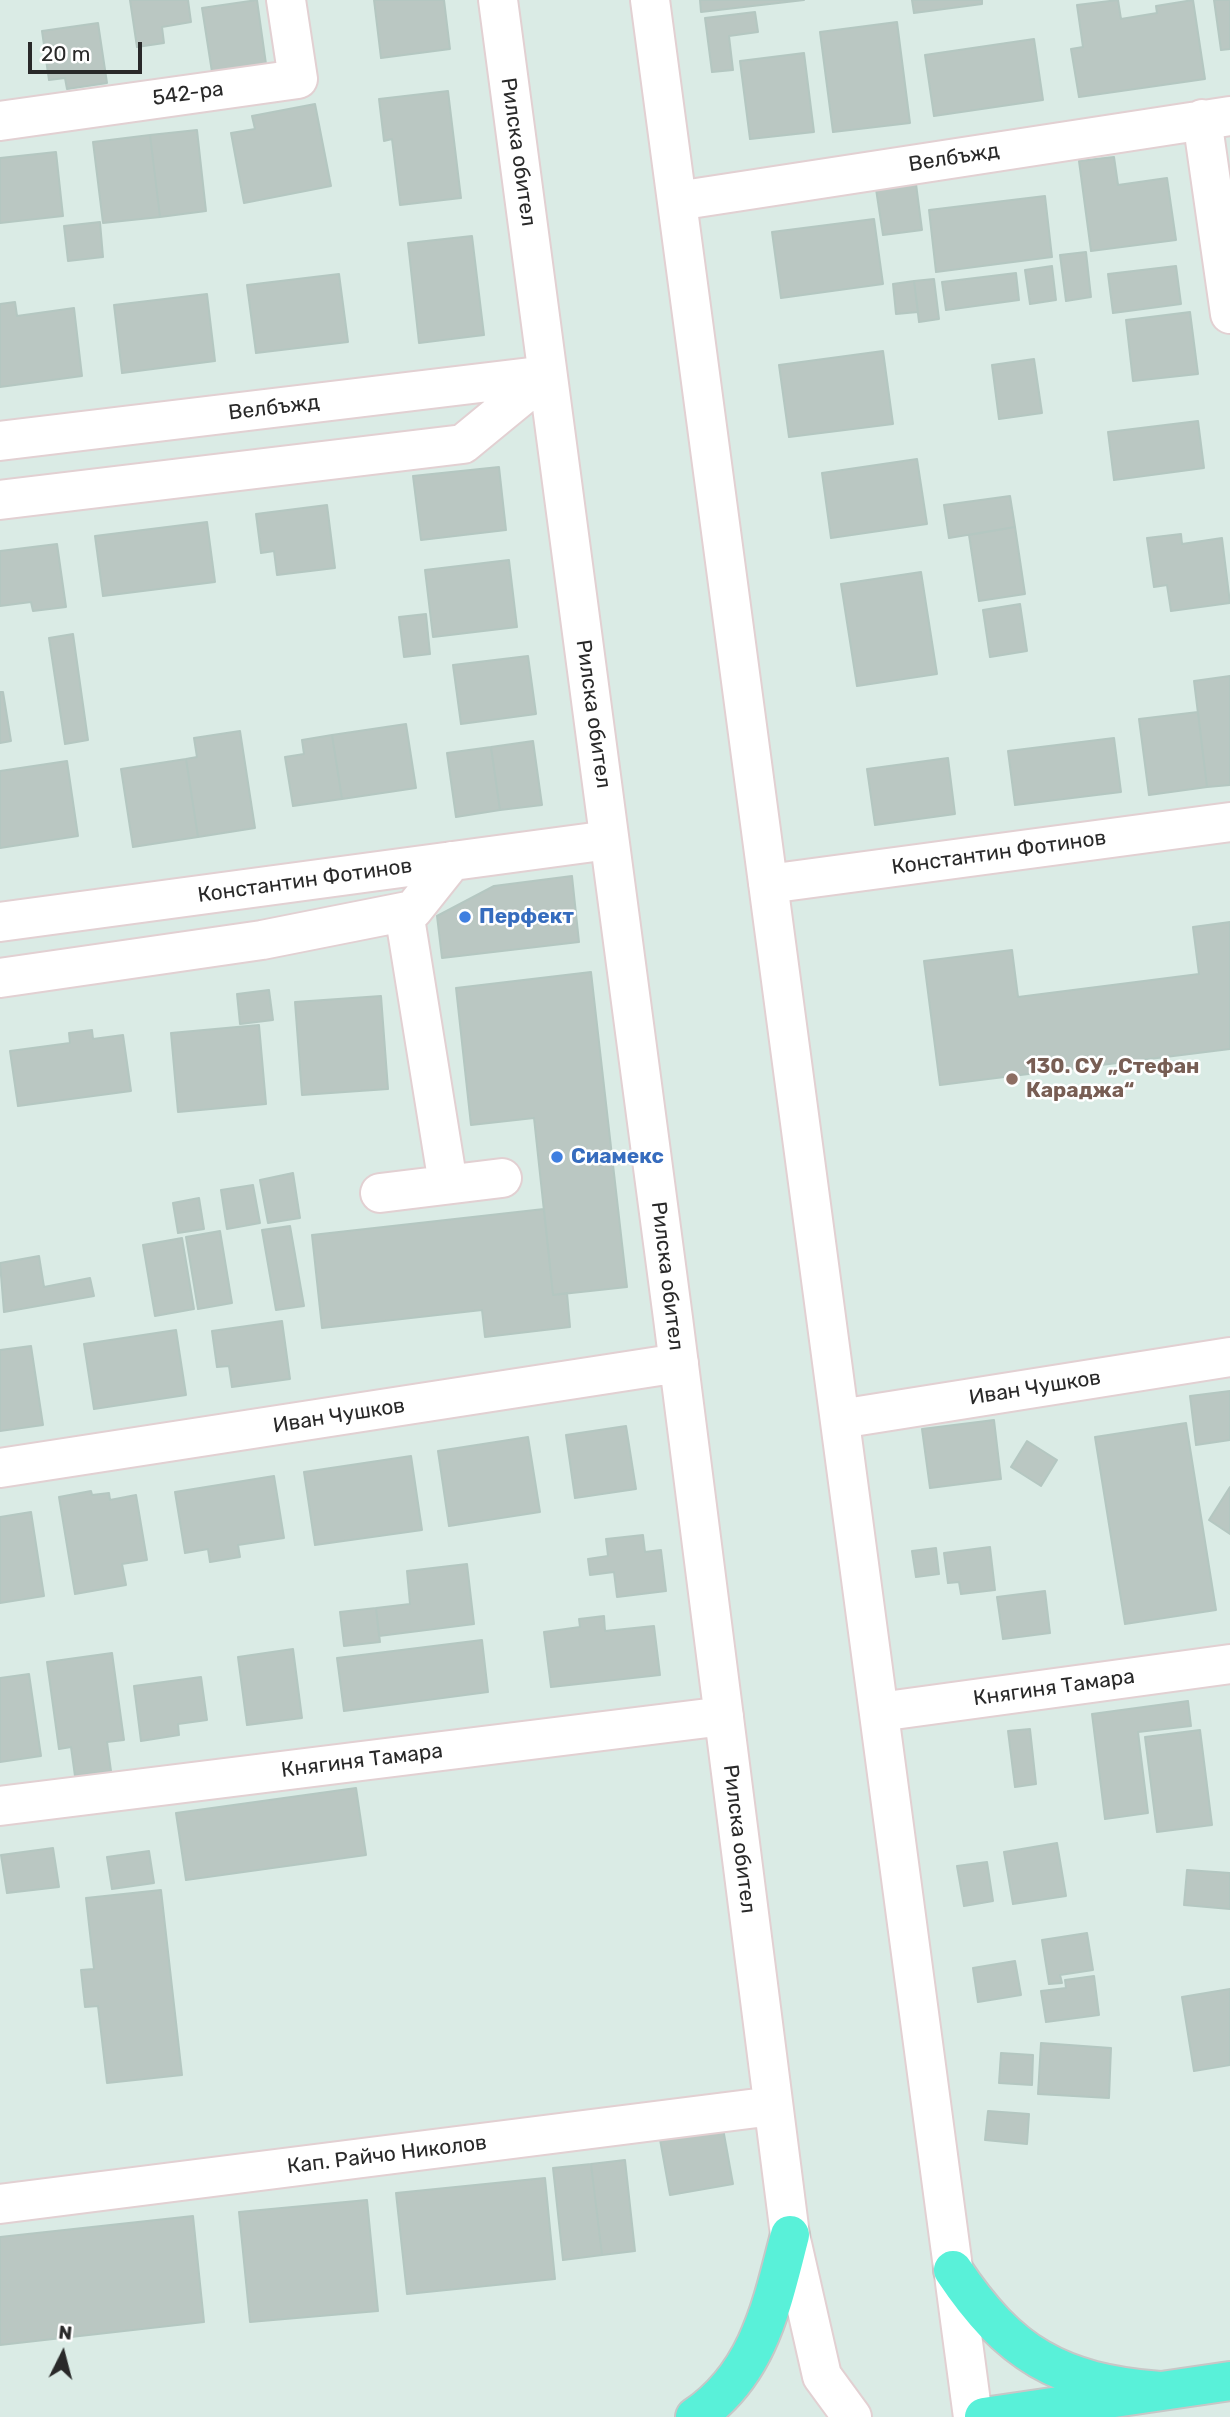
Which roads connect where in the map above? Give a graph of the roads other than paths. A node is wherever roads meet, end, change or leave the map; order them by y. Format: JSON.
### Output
{"nodes":[{"id":1,"x":286,"y":0,"type":"edge"},
{"id":2,"x":498,"y":0,"type":"edge"},
{"id":3,"x":650,"y":0,"type":"edge"},
{"id":4,"x":1216,"y":117,"type":"edge"},
{"id":5,"x":0,"y":121,"type":"edge"},
{"id":6,"x":677,"y":201,"type":"junction"},
{"id":7,"x":1230,"y":314,"type":"edge"},
{"id":8,"x":547,"y":374,"type":"junction"},
{"id":9,"x":0,"y":441,"type":"edge"},
{"id":10,"x":0,"y":500,"type":"edge"},
{"id":11,"x":1230,"y":822,"type":"edge"},
{"id":12,"x":609,"y":840,"type":"junction"},
{"id":13,"x":452,"y":861,"type":"junction"},
{"id":14,"x":768,"y":884,"type":"junction"},
{"id":15,"x":404,"y":912,"type":"junction"},
{"id":16,"x":0,"y":922,"type":"edge"},
{"id":17,"x":0,"y":978,"type":"edge"},
{"id":18,"x":502,"y":1178,"type":"dead end"},
{"id":19,"x":448,"y":1184,"type":"junction"},
{"id":20,"x":380,"y":1193,"type":"dead end"},
{"id":21,"x":1230,"y":1357,"type":"edge"},
{"id":22,"x":679,"y":1363,"type":"junction"},
{"id":23,"x":840,"y":1419,"type":"junction"},
{"id":24,"x":0,"y":1468,"type":"edge"},
{"id":25,"x":1230,"y":1664,"type":"edge"},
{"id":26,"x":879,"y":1712,"type":"junction"},
{"id":27,"x":724,"y":1716,"type":"junction"},
{"id":28,"x":0,"y":1805,"type":"edge"},
{"id":29,"x":773,"y":2106,"type":"junction"},
{"id":30,"x":0,"y":2204,"type":"edge"},
{"id":31,"x":790,"y":2235,"type":"junction"},
{"id":32,"x":953,"y":2270,"type":"junction"},
{"id":33,"x":1230,"y":2381,"type":"edge"},
{"id":34,"x":1160,"y":2390,"type":"junction"},
{"id":35,"x":695,"y":2417,"type":"edge"},
{"id":36,"x":852,"y":2417,"type":"edge"},
{"id":37,"x":973,"y":2417,"type":"edge"},
{"id":38,"x":984,"y":2417,"type":"edge"}],
"edges":[{"from":1,"to":5,"type":"street","name":"542-ра"},
{"from":2,"to":8,"type":"street","name":"Рилска обител"},
{"from":3,"to":6,"type":"street"},
{"from":4,"to":6,"type":"street","name":"Велбъжд"},
{"from":4,"to":7,"type":"street"},
{"from":6,"to":14,"type":"street"},
{"from":8,"to":9,"type":"street","name":"Велбъжд"},
{"from":8,"to":10,"type":"street"},
{"from":8,"to":12,"type":"street","name":"Рилска обител"},
{"from":11,"to":14,"type":"street","name":"Константин Фотинов"},
{"from":12,"to":13,"type":"street","name":"Константин Фотинов"},
{"from":12,"to":22,"type":"street","name":"Рилска обител"},
{"from":13,"to":15,"type":"street"},
{"from":13,"to":16,"type":"street","name":"Константин Фотинов"},
{"from":14,"to":23,"type":"street"},
{"from":15,"to":17,"type":"street"},
{"from":15,"to":19,"type":"street"},
{"from":18,"to":19,"type":"street"},
{"from":19,"to":20,"type":"street"},
{"from":21,"to":23,"type":"street","name":"Иван Чушков"},
{"from":22,"to":24,"type":"street","name":"Иван Чушков"},
{"from":22,"to":27,"type":"street","name":"Рилска обител"},
{"from":23,"to":26,"type":"street"},
{"from":25,"to":26,"type":"street","name":"Княгиня Тамара"},
{"from":26,"to":32,"type":"street"},
{"from":27,"to":28,"type":"street","name":"Княгиня Тамара"},
{"from":27,"to":29,"type":"street","name":"Рилска обител"},
{"from":29,"to":30,"type":"street","name":"Кап. Райчо Николов"},
{"from":29,"to":31,"type":"street","name":"Рилска обител"},
{"from":31,"to":35,"type":"main road"},
{"from":31,"to":36,"type":"street","name":"Рилска обител"},
{"from":32,"to":34,"type":"main road"},
{"from":32,"to":37,"type":"street"},
{"from":33,"to":34,"type":"main road"},
{"from":34,"to":38,"type":"main road"}]}
